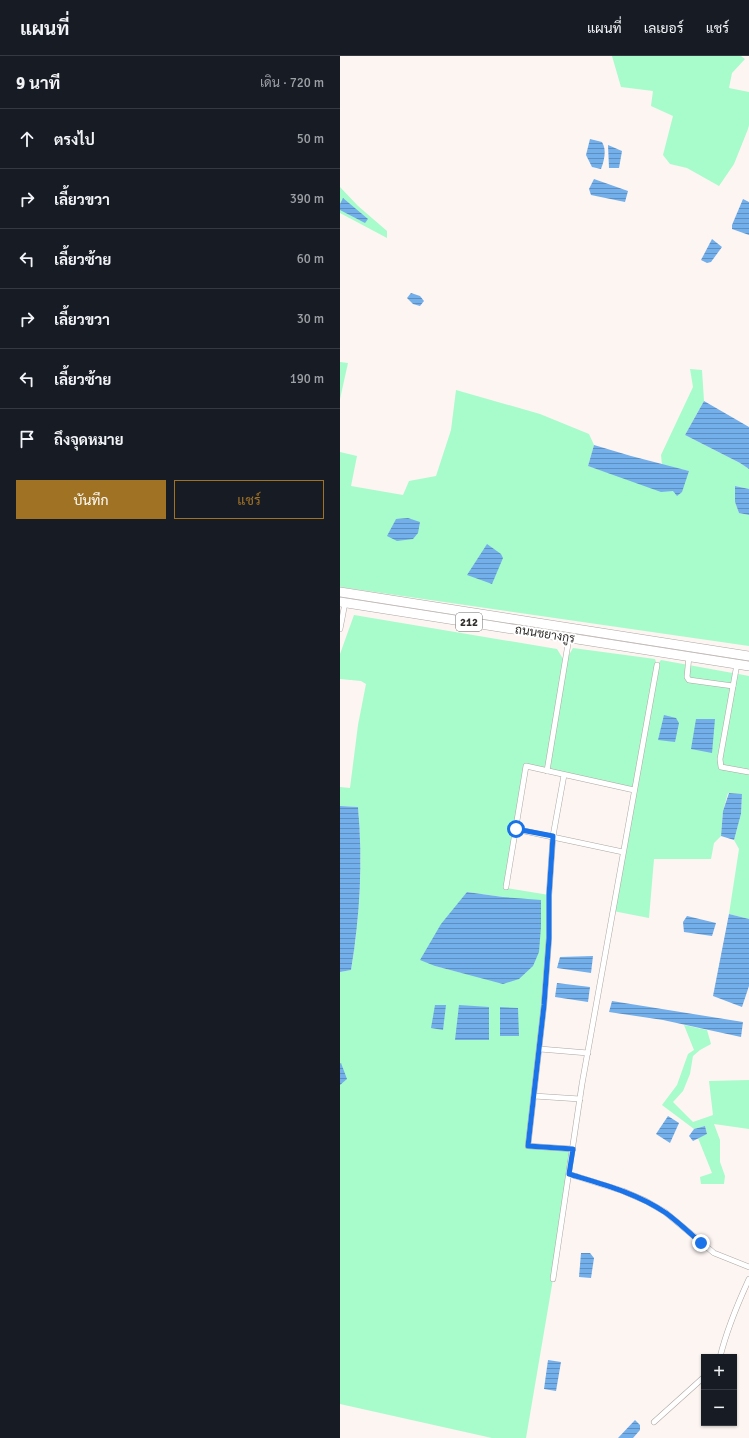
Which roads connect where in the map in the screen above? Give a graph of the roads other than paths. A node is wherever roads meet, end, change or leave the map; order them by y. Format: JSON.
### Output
{"nodes":[{"id":1,"x":340,"y":592,"type":"edge"},
{"id":2,"x":342,"y":603,"type":"edge"},
{"id":3,"x":340,"y":628,"type":"edge"},
{"id":4,"x":599,"y":632,"type":"junction"},
{"id":5,"x":569,"y":638,"type":"junction"},
{"id":6,"x":598,"y":642,"type":"junction"},
{"id":7,"x":690,"y":656,"type":"junction"},
{"id":8,"x":749,"y":656,"type":"edge"},
{"id":9,"x":737,"y":664,"type":"junction"},
{"id":10,"x":657,"y":665,"type":"dead end"},
{"id":11,"x":749,"y":666,"type":"edge"},
{"id":12,"x":733,"y":686,"type":"junction"},
{"id":13,"x":547,"y":771,"type":"junction"},
{"id":14,"x":749,"y":772,"type":"edge"},
{"id":15,"x":564,"y":774,"type":"junction"},
{"id":16,"x":634,"y":790,"type":"junction"},
{"id":17,"x":516,"y":829,"type":"junction"},
{"id":18,"x":553,"y":836,"type":"junction"},
{"id":19,"x":623,"y":852,"type":"junction"},
{"id":20,"x":506,"y":888,"type":"dead end"},
{"id":21,"x":540,"y":1049,"type":"junction"},
{"id":22,"x":588,"y":1053,"type":"junction"},
{"id":23,"x":534,"y":1096,"type":"junction"},
{"id":24,"x":580,"y":1100,"type":"junction"},
{"id":25,"x":573,"y":1149,"type":"junction"},
{"id":26,"x":569,"y":1174,"type":"junction"},
{"id":27,"x":749,"y":1267,"type":"edge"},
{"id":28,"x":553,"y":1279,"type":"dead end"},
{"id":29,"x":749,"y":1279,"type":"edge"},
{"id":30,"x":721,"y":1354,"type":"edge"},
{"id":31,"x":701,"y":1381,"type":"edge"},
{"id":32,"x":654,"y":1422,"type":"dead end"}],
"edges":[{"from":1,"to":4,"type":"highway","name":"ถนนชยางกูร","number":"212"},
{"from":2,"to":3,"type":"street"},
{"from":2,"to":5,"type":"highway","name":"ถนนชยางกูร","number":"212"},
{"from":4,"to":6,"type":"highway"},
{"from":4,"to":8,"type":"highway","name":"ถนนชยางกูร","number":"212"},
{"from":5,"to":6,"type":"highway","name":"ถนนชยางกูร","number":"212"},
{"from":5,"to":13,"type":"street"},
{"from":6,"to":7,"type":"highway","name":"ถนนชยางกูร","number":"212"},
{"from":7,"to":9,"type":"highway","name":"ถนนชยางกูร","number":"212"},
{"from":7,"to":12,"type":"street"},
{"from":9,"to":11,"type":"highway","name":"ถนนชยางกูร","number":"212"},
{"from":9,"to":12,"type":"street"},
{"from":10,"to":16,"type":"street"},
{"from":12,"to":14,"type":"street"},
{"from":13,"to":15,"type":"street"},
{"from":13,"to":17,"type":"street"},
{"from":15,"to":16,"type":"street"},
{"from":15,"to":18,"type":"street"},
{"from":16,"to":19,"type":"street"},
{"from":17,"to":18,"type":"street"},
{"from":17,"to":20,"type":"street"},
{"from":18,"to":19,"type":"street"},
{"from":18,"to":21,"type":"street"},
{"from":19,"to":22,"type":"street"},
{"from":21,"to":22,"type":"street"},
{"from":21,"to":23,"type":"street"},
{"from":22,"to":24,"type":"street"},
{"from":23,"to":24,"type":"street"},
{"from":23,"to":25,"type":"street"},
{"from":24,"to":25,"type":"street"},
{"from":25,"to":26,"type":"street"},
{"from":26,"to":27,"type":"street"},
{"from":26,"to":28,"type":"street"},
{"from":29,"to":30,"type":"street"},
{"from":31,"to":32,"type":"street"}]}
